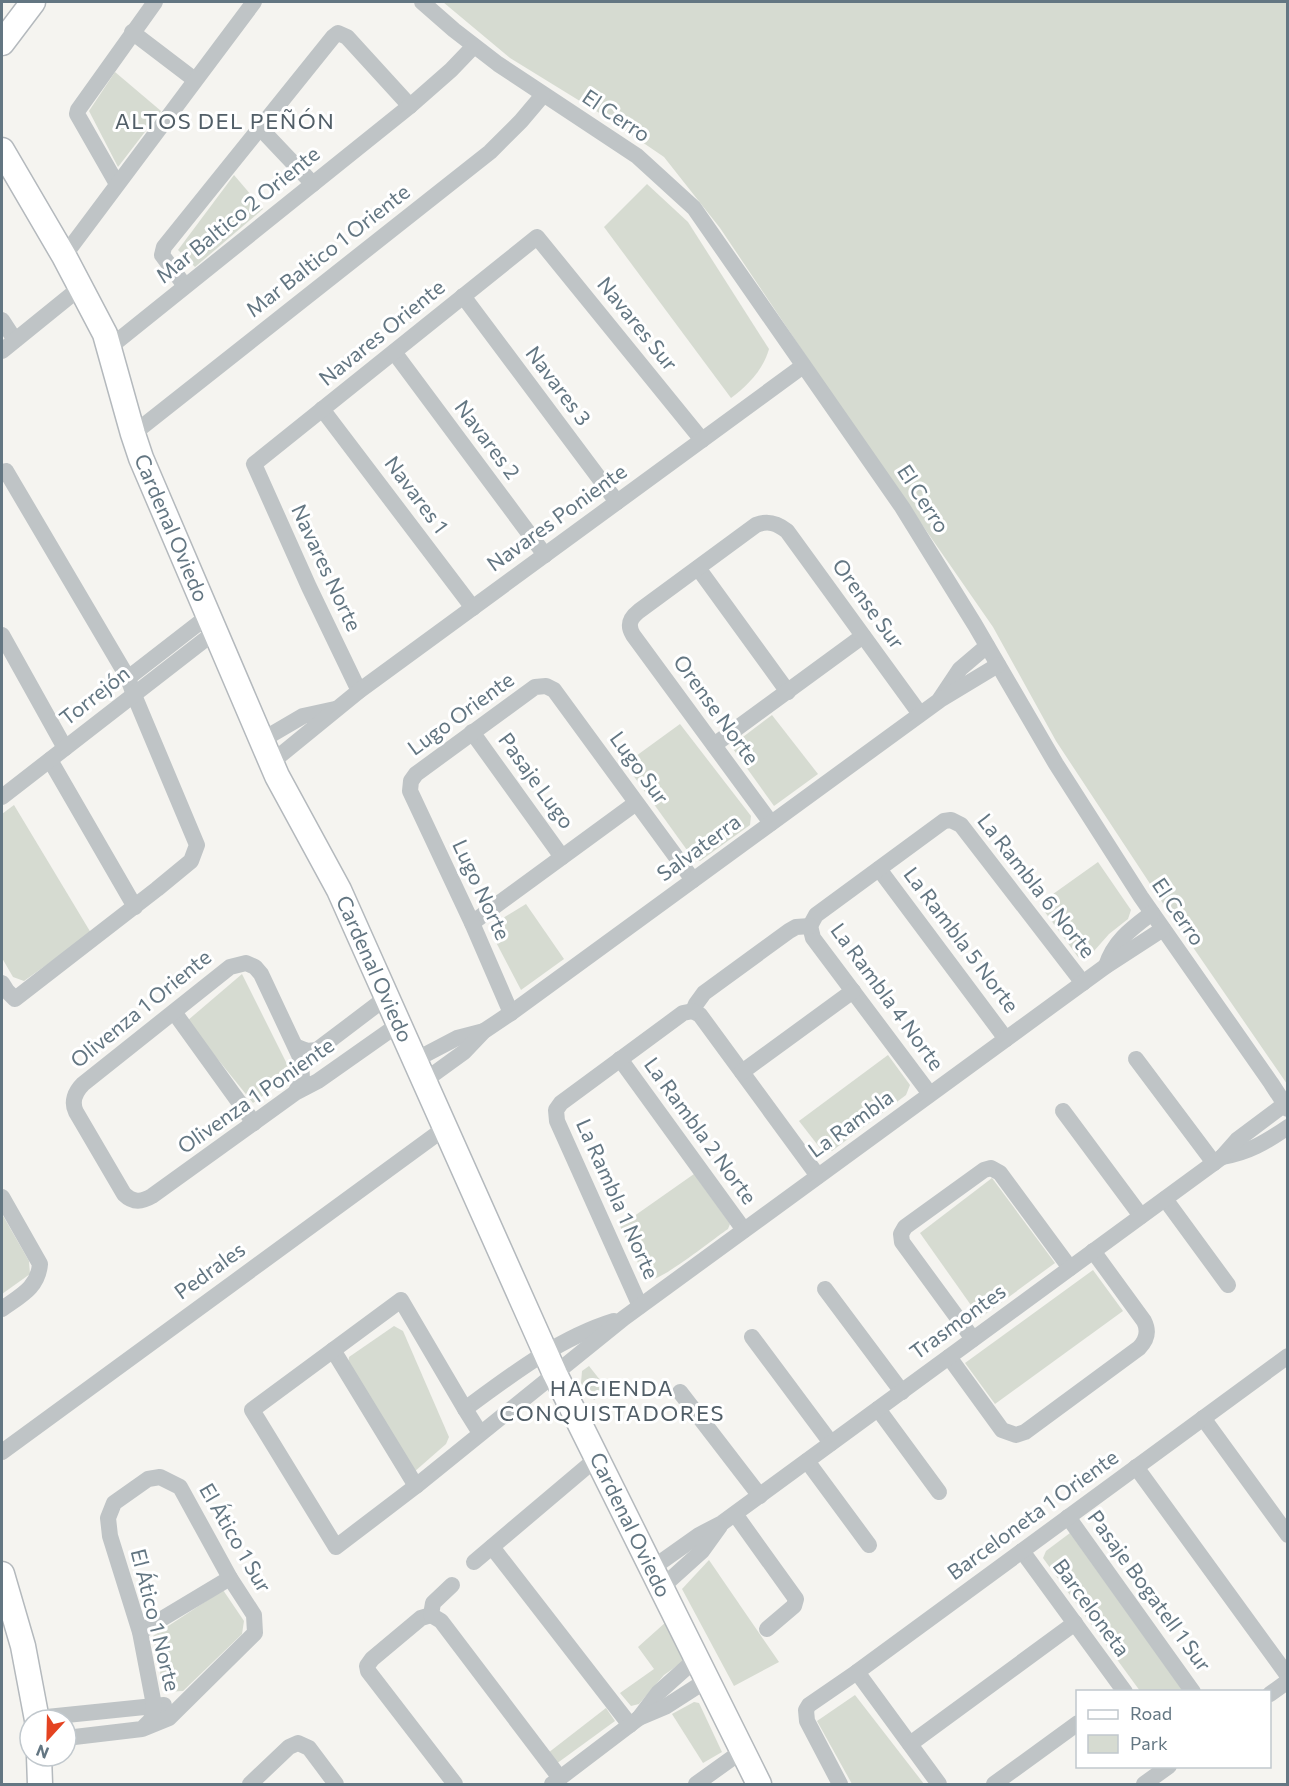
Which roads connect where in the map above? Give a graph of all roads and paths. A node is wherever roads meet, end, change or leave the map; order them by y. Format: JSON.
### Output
{"nodes":[{"id":1,"x":33,"y":2,"type":"edge"},
{"id":2,"x":155,"y":2,"type":"edge"},
{"id":3,"x":254,"y":2,"type":"edge"},
{"id":4,"x":422,"y":2,"type":"edge"},
{"id":5,"x":132,"y":32,"type":"junction"},
{"id":6,"x":2,"y":43,"type":"edge"},
{"id":7,"x":474,"y":46,"type":"junction"},
{"id":8,"x":195,"y":80,"type":"junction"},
{"id":9,"x":543,"y":95,"type":"junction"},
{"id":10,"x":410,"y":106,"type":"junction"},
{"id":11,"x":260,"y":127,"type":"junction"},
{"id":12,"x":2,"y":150,"type":"edge"},
{"id":13,"x":117,"y":184,"type":"junction"},
{"id":14,"x":314,"y":184,"type":"junction"},
{"id":15,"x":537,"y":237,"type":"joint"},
{"id":16,"x":63,"y":256,"type":"junction"},
{"id":17,"x":185,"y":286,"type":"junction"},
{"id":18,"x":81,"y":287,"type":"junction"},
{"id":19,"x":463,"y":296,"type":"junction"},
{"id":20,"x":2,"y":320,"type":"edge"},
{"id":21,"x":8,"y":346,"type":"edge"},
{"id":22,"x":110,"y":347,"type":"junction"},
{"id":23,"x":394,"y":352,"type":"junction"},
{"id":24,"x":803,"y":366,"type":"junction"},
{"id":25,"x":322,"y":409,"type":"junction"},
{"id":26,"x":132,"y":434,"type":"junction"},
{"id":27,"x":702,"y":440,"type":"junction"},
{"id":28,"x":254,"y":464,"type":"joint"},
{"id":29,"x":2,"y":474,"type":"edge"},
{"id":30,"x":617,"y":502,"type":"junction"},
{"id":31,"x":545,"y":555,"type":"junction"},
{"id":32,"x":698,"y":568,"type":"junction"},
{"id":33,"x":473,"y":608,"type":"junction"},
{"id":34,"x":212,"y":623,"type":"junction"},
{"id":35,"x":2,"y":635,"type":"edge"},
{"id":36,"x":863,"y":636,"type":"junction"},
{"id":37,"x":987,"y":646,"type":"junction"},
{"id":38,"x":998,"y":665,"type":"junction"},
{"id":39,"x":128,"y":678,"type":"junction"},
{"id":40,"x":546,"y":686,"type":"joint"},
{"id":41,"x":358,"y":692,"type":"junction"},
{"id":42,"x":788,"y":692,"type":"junction"},
{"id":43,"x":134,"y":695,"type":"junction"},
{"id":44,"x":940,"y":700,"type":"junction"},
{"id":45,"x":339,"y":708,"type":"junction"},
{"id":46,"x":920,"y":714,"type":"junction"},
{"id":47,"x":472,"y":732,"type":"junction"},
{"id":48,"x":262,"y":740,"type":"junction"},
{"id":49,"x":714,"y":746,"type":"junction"},
{"id":50,"x":65,"y":748,"type":"junction"},
{"id":51,"x":50,"y":760,"type":"junction"},
{"id":52,"x":272,"y":762,"type":"junction"},
{"id":53,"x":410,"y":786,"type":"joint"},
{"id":54,"x":2,"y":797,"type":"edge"},
{"id":55,"x":636,"y":803,"type":"junction"},
{"id":56,"x":771,"y":823,"type":"junction"},
{"id":57,"x":562,"y":857,"type":"junction"},
{"id":58,"x":879,"y":869,"type":"junction"},
{"id":59,"x":693,"y":880,"type":"junction"},
{"id":60,"x":135,"y":907,"type":"junction"},
{"id":61,"x":1152,"y":913,"type":"junction"},
{"id":62,"x":472,"y":923,"type":"junction"},
{"id":63,"x":810,"y":926,"type":"junction"},
{"id":64,"x":1162,"y":929,"type":"junction"},
{"id":65,"x":1106,"y":966,"type":"junction"},
{"id":66,"x":2,"y":983,"type":"edge"},
{"id":67,"x":1083,"y":983,"type":"junction"},
{"id":68,"x":853,"y":991,"type":"junction"},
{"id":69,"x":387,"y":996,"type":"junction"},
{"id":70,"x":693,"y":1011,"type":"junction"},
{"id":71,"x":174,"y":1012,"type":"junction"},
{"id":72,"x":511,"y":1013,"type":"junction"},
{"id":73,"x":399,"y":1024,"type":"junction"},
{"id":74,"x":484,"y":1031,"type":"junction"},
{"id":75,"x":1006,"y":1039,"type":"junction"},
{"id":76,"x":297,"y":1047,"type":"junction"},
{"id":77,"x":620,"y":1059,"type":"junction"},
{"id":78,"x":1136,"y":1059,"type":"dead end"},
{"id":79,"x":419,"y":1070,"type":"junction"},
{"id":80,"x":742,"y":1072,"type":"junction"},
{"id":81,"x":295,"y":1093,"type":"junction"},
{"id":82,"x":930,"y":1094,"type":"junction"},
{"id":83,"x":1286,"y":1107,"type":"edge"},
{"id":84,"x":1063,"y":1111,"type":"dead end"},
{"id":85,"x":254,"y":1123,"type":"junction"},
{"id":86,"x":1287,"y":1127,"type":"edge"},
{"id":87,"x":446,"y":1128,"type":"junction"},
{"id":88,"x":1218,"y":1160,"type":"junction"},
{"id":89,"x":818,"y":1176,"type":"junction"},
{"id":90,"x":2,"y":1197,"type":"edge"},
{"id":91,"x":1165,"y":1199,"type":"junction"},
{"id":92,"x":138,"y":1201,"type":"joint"},
{"id":93,"x":1141,"y":1216,"type":"junction"},
{"id":94,"x":744,"y":1230,"type":"junction"},
{"id":95,"x":1093,"y":1251,"type":"junction"},
{"id":96,"x":1070,"y":1268,"type":"junction"},
{"id":97,"x":1228,"y":1285,"type":"dead end"},
{"id":98,"x":825,"y":1289,"type":"dead end"},
{"id":99,"x":640,"y":1306,"type":"junction"},
{"id":100,"x":2,"y":1309,"type":"edge"},
{"id":101,"x":752,"y":1337,"type":"dead end"},
{"id":102,"x":973,"y":1339,"type":"junction"},
{"id":103,"x":333,"y":1350,"type":"junction"},
{"id":104,"x":1287,"y":1356,"type":"edge"},
{"id":105,"x":949,"y":1357,"type":"junction"},
{"id":106,"x":550,"y":1364,"type":"junction"},
{"id":107,"x":680,"y":1392,"type":"dead end"},
{"id":108,"x":902,"y":1392,"type":"junction"},
{"id":109,"x":465,"y":1409,"type":"junction"},
{"id":110,"x":878,"y":1409,"type":"junction"},
{"id":111,"x":1203,"y":1418,"type":"junction"},
{"id":112,"x":480,"y":1433,"type":"junction"},
{"id":113,"x":831,"y":1443,"type":"junction"},
{"id":114,"x":2,"y":1452,"type":"edge"},
{"id":115,"x":597,"y":1458,"type":"junction"},
{"id":116,"x":807,"y":1461,"type":"junction"},
{"id":117,"x":1136,"y":1467,"type":"junction"},
{"id":118,"x":416,"y":1486,"type":"junction"},
{"id":119,"x":939,"y":1492,"type":"dead end"},
{"id":120,"x":760,"y":1496,"type":"junction"},
{"id":121,"x":1068,"y":1517,"type":"junction"},
{"id":122,"x":108,"y":1518,"type":"joint"},
{"id":123,"x":728,"y":1518,"type":"junction"},
{"id":124,"x":1287,"y":1532,"type":"edge"},
{"id":125,"x":869,"y":1545,"type":"dead end"},
{"id":126,"x":492,"y":1547,"type":"junction"},
{"id":127,"x":1022,"y":1551,"type":"junction"},
{"id":128,"x":474,"y":1562,"type":"dead end"},
{"id":129,"x":2,"y":1574,"type":"edge"},
{"id":130,"x":230,"y":1578,"type":"junction"},
{"id":131,"x":656,"y":1579,"type":"junction"},
{"id":132,"x":452,"y":1586,"type":"dead end"},
{"id":133,"x":431,"y":1615,"type":"junction"},
{"id":134,"x":1075,"y":1623,"type":"junction"},
{"id":135,"x":767,"y":1629,"type":"dead end"},
{"id":136,"x":140,"y":1632,"type":"junction"},
{"id":137,"x":696,"y":1659,"type":"junction"},
{"id":138,"x":857,"y":1672,"type":"junction"},
{"id":139,"x":1287,"y":1679,"type":"edge"},
{"id":140,"x":707,"y":1680,"type":"junction"},
{"id":141,"x":1122,"y":1690,"type":"edge"},
{"id":142,"x":1192,"y":1690,"type":"edge"},
{"id":143,"x":1271,"y":1692,"type":"edge"},
{"id":144,"x":191,"y":1698,"type":"junction"},
{"id":145,"x":154,"y":1706,"type":"junction"},
{"id":146,"x":35,"y":1708,"type":"edge"},
{"id":147,"x":78,"y":1714,"type":"edge"},
{"id":148,"x":634,"y":1721,"type":"junction"},
{"id":149,"x":1076,"y":1724,"type":"edge"},
{"id":150,"x":142,"y":1729,"type":"junction"},
{"id":151,"x":78,"y":1737,"type":"edge"},
{"id":152,"x":910,"y":1744,"type":"junction"},
{"id":153,"x":742,"y":1751,"type":"junction"},
{"id":154,"x":39,"y":1768,"type":"edge"},
{"id":155,"x":1168,"y":1768,"type":"edge"},
{"id":156,"x":556,"y":1781,"type":"edge"},
{"id":157,"x":40,"y":1785,"type":"edge"},
{"id":158,"x":250,"y":1785,"type":"edge"},
{"id":159,"x":336,"y":1785,"type":"edge"},
{"id":160,"x":455,"y":1785,"type":"edge"},
{"id":161,"x":696,"y":1785,"type":"edge"},
{"id":162,"x":759,"y":1785,"type":"edge"},
{"id":163,"x":840,"y":1785,"type":"edge"},
{"id":164,"x":939,"y":1785,"type":"edge"},
{"id":165,"x":994,"y":1785,"type":"edge"},
{"id":166,"x":1144,"y":1785,"type":"edge"}],
"edges":[{"from":1,"to":6,"type":"street"},
{"from":2,"to":5,"type":"street"},
{"from":3,"to":8,"type":"street"},
{"from":4,"to":7,"type":"street","name":"El Cerro"},
{"from":5,"to":8,"type":"street"},
{"from":5,"to":13,"type":"street"},
{"from":7,"to":9,"type":"street","name":"El Cerro"},
{"from":7,"to":10,"type":"street","name":"Mar Baltico 2 Oriente"},
{"from":8,"to":13,"type":"street"},
{"from":9,"to":24,"type":"street","name":"El Cerro"},
{"from":9,"to":26,"type":"street","name":"Mar Baltico 1 Oriente"},
{"from":10,"to":11,"type":"street"},
{"from":10,"to":14,"type":"street","name":"Mar Baltico 2 Oriente"},
{"from":11,"to":14,"type":"street"},
{"from":11,"to":17,"type":"street"},
{"from":12,"to":16,"type":"street","name":"Cardenal Oviedo"},
{"from":13,"to":16,"type":"street"},
{"from":14,"to":17,"type":"street","name":"Mar Baltico 2 Oriente"},
{"from":15,"to":19,"type":"street","name":"Navares Oriente"},
{"from":15,"to":27,"type":"street","name":"Navares Sur"},
{"from":16,"to":18,"type":"street","name":"Cardenal Oviedo"},
{"from":17,"to":22,"type":"street","name":"Mar Baltico 2 Oriente"},
{"from":18,"to":21,"type":"street"},
{"from":18,"to":22,"type":"street","name":"Cardenal Oviedo"},
{"from":19,"to":23,"type":"street","name":"Navares Oriente"},
{"from":19,"to":30,"type":"street","name":"Navares 3"},
{"from":20,"to":21,"type":"street"},
{"from":22,"to":26,"type":"street","name":"Cardenal Oviedo"},
{"from":23,"to":25,"type":"street","name":"Navares Oriente"},
{"from":23,"to":31,"type":"street","name":"Navares 2"},
{"from":24,"to":27,"type":"street","name":"Navares Poniente"},
{"from":24,"to":37,"type":"street","name":"El Cerro"},
{"from":25,"to":28,"type":"street","name":"Navares Oriente"},
{"from":25,"to":33,"type":"street","name":"Navares 1"},
{"from":26,"to":34,"type":"street","name":"Cardenal Oviedo"},
{"from":27,"to":30,"type":"street","name":"Navares Poniente"},
{"from":28,"to":41,"type":"street","name":"Navares Norte"},
{"from":29,"to":39,"type":"street"},
{"from":30,"to":31,"type":"street","name":"Navares Poniente"},
{"from":31,"to":33,"type":"street","name":"Navares Poniente"},
{"from":32,"to":36,"type":"street","name":"Orense Sur"},
{"from":32,"to":42,"type":"street"},
{"from":32,"to":49,"type":"street","name":"Orense Norte"},
{"from":33,"to":41,"type":"street","name":"Navares Poniente"},
{"from":34,"to":39,"type":"street","name":"Torrejón"},
{"from":34,"to":43,"type":"street","name":"Torrejón"},
{"from":34,"to":48,"type":"street","name":"Cardenal Oviedo"},
{"from":35,"to":50,"type":"street"},
{"from":36,"to":42,"type":"street"},
{"from":36,"to":46,"type":"street","name":"Orense Sur"},
{"from":37,"to":38,"type":"street","name":"El Cerro"},
{"from":37,"to":44,"type":"street","name":"Salvaterra"},
{"from":38,"to":44,"type":"street","name":"Salvaterra"},
{"from":38,"to":61,"type":"street","name":"El Cerro"},
{"from":39,"to":43,"type":"street"},
{"from":40,"to":47,"type":"street","name":"Lugo Oriente"},
{"from":40,"to":55,"type":"street","name":"Lugo Sur"},
{"from":41,"to":45,"type":"street","name":"Navares Poniente"},
{"from":42,"to":49,"type":"street"},
{"from":43,"to":50,"type":"street","name":"Torrejón"},
{"from":43,"to":60,"type":"street"},
{"from":44,"to":46,"type":"street","name":"Salvaterra"},
{"from":45,"to":48,"type":"street","name":"Navares Poniente"},
{"from":45,"to":52,"type":"street","name":"Navares Poniente"},
{"from":46,"to":56,"type":"street","name":"Salvaterra"},
{"from":47,"to":53,"type":"street","name":"Lugo Oriente"},
{"from":47,"to":57,"type":"street","name":"Pasaje Lugo"},
{"from":48,"to":52,"type":"street","name":"Cardenal Oviedo"},
{"from":49,"to":56,"type":"street","name":"Orense Norte"},
{"from":50,"to":51,"type":"street","name":"Torrejón"},
{"from":51,"to":54,"type":"street","name":"Torrejón"},
{"from":51,"to":60,"type":"street"},
{"from":52,"to":69,"type":"street","name":"Cardenal Oviedo"},
{"from":53,"to":62,"type":"street","name":"Lugo Norte"},
{"from":55,"to":57,"type":"street"},
{"from":55,"to":59,"type":"street","name":"Lugo Sur"},
{"from":56,"to":59,"type":"street","name":"Salvaterra"},
{"from":57,"to":62,"type":"street"},
{"from":58,"to":63,"type":"street"},
{"from":58,"to":67,"type":"street","name":"La Rambla 6 Norte"},
{"from":58,"to":75,"type":"street","name":"La Rambla 5 Norte"},
{"from":59,"to":72,"type":"street","name":"Salvaterra"},
{"from":60,"to":66,"type":"street"},
{"from":61,"to":64,"type":"street","name":"El Cerro"},
{"from":61,"to":65,"type":"street","name":"La Rambla"},
{"from":62,"to":72,"type":"street","name":"Lugo Norte"},
{"from":63,"to":68,"type":"street","name":"La Rambla 4 Norte"},
{"from":63,"to":70,"type":"street"},
{"from":64,"to":65,"type":"street","name":"La Rambla"},
{"from":64,"to":83,"type":"street","name":"El Cerro"},
{"from":65,"to":67,"type":"street","name":"La Rambla"},
{"from":67,"to":75,"type":"street","name":"La Rambla"},
{"from":68,"to":80,"type":"street"},
{"from":68,"to":82,"type":"street","name":"La Rambla 4 Norte"},
{"from":69,"to":73,"type":"street","name":"Cardenal Oviedo"},
{"from":69,"to":76,"type":"street"},
{"from":70,"to":77,"type":"street"},
{"from":70,"to":80,"type":"street"},
{"from":71,"to":76,"type":"street","name":"Olivenza 1 Oriente"},
{"from":71,"to":85,"type":"street"},
{"from":71,"to":92,"type":"street","name":"Olivenza 1 Oriente"},
{"from":72,"to":74,"type":"street","name":"Salvaterra"},
{"from":73,"to":79,"type":"street","name":"Cardenal Oviedo"},
{"from":73,"to":81,"type":"street","name":"Olivenza 1 Poniente"},
{"from":74,"to":79,"type":"street","name":"Salvaterra"},
{"from":74,"to":79,"type":"street","name":"Salvaterra"},
{"from":75,"to":82,"type":"street","name":"La Rambla"},
{"from":76,"to":81,"type":"street"},
{"from":77,"to":94,"type":"street","name":"La Rambla 2 Norte"},
{"from":77,"to":99,"type":"street","name":"La Rambla 1 Norte"},
{"from":78,"to":88,"type":"street"},
{"from":79,"to":87,"type":"street","name":"Cardenal Oviedo"},
{"from":80,"to":89,"type":"street"},
{"from":81,"to":85,"type":"street","name":"Olivenza 1 Poniente"},
{"from":82,"to":89,"type":"street","name":"La Rambla"},
{"from":83,"to":88,"type":"street","name":"Trasmontes"},
{"from":84,"to":93,"type":"street"},
{"from":85,"to":92,"type":"street","name":"Olivenza 1 Poniente"},
{"from":86,"to":88,"type":"street","name":"Trasmontes"},
{"from":87,"to":106,"type":"street","name":"Cardenal Oviedo"},
{"from":87,"to":114,"type":"street","name":"Pedrales"},
{"from":88,"to":91,"type":"street","name":"Trasmontes"},
{"from":89,"to":94,"type":"street","name":"La Rambla"},
{"from":90,"to":100,"type":"street"},
{"from":91,"to":93,"type":"street","name":"Trasmontes"},
{"from":91,"to":97,"type":"street"},
{"from":93,"to":95,"type":"street","name":"Trasmontes"},
{"from":94,"to":99,"type":"street","name":"La Rambla"},
{"from":95,"to":96,"type":"street","name":"Trasmontes"},
{"from":95,"to":105,"type":"street"},
{"from":96,"to":102,"type":"street","name":"Trasmontes"},
{"from":96,"to":102,"type":"street"},
{"from":98,"to":108,"type":"street"},
{"from":99,"to":106,"type":"street","name":"La Rambla"},
{"from":101,"to":113,"type":"street"},
{"from":102,"to":105,"type":"street","name":"Trasmontes"},
{"from":103,"to":109,"type":"street"},
{"from":103,"to":118,"type":"street"},
{"from":103,"to":118,"type":"street"},
{"from":104,"to":111,"type":"street","name":"Barceloneta 1 Oriente"},
{"from":105,"to":108,"type":"street","name":"Trasmontes"},
{"from":106,"to":109,"type":"street"},
{"from":106,"to":112,"type":"street"},
{"from":106,"to":115,"type":"street","name":"Cardenal Oviedo"},
{"from":107,"to":120,"type":"street"},
{"from":108,"to":110,"type":"street","name":"Trasmontes"},
{"from":109,"to":112,"type":"street"},
{"from":110,"to":113,"type":"street","name":"Trasmontes"},
{"from":110,"to":119,"type":"street"},
{"from":111,"to":117,"type":"street","name":"Barceloneta 1 Oriente"},
{"from":111,"to":124,"type":"street"},
{"from":112,"to":118,"type":"street"},
{"from":113,"to":116,"type":"street","name":"Trasmontes"},
{"from":115,"to":126,"type":"street"},
{"from":115,"to":131,"type":"street","name":"Cardenal Oviedo"},
{"from":116,"to":120,"type":"street","name":"Trasmontes"},
{"from":116,"to":125,"type":"street"},
{"from":117,"to":121,"type":"street","name":"Barceloneta 1 Oriente"},
{"from":117,"to":139,"type":"street"},
{"from":120,"to":123,"type":"street","name":"Trasmontes"},
{"from":121,"to":127,"type":"street","name":"Barceloneta 1 Oriente"},
{"from":121,"to":142,"type":"street","name":"Pasaje Bogatell 1 Sur"},
{"from":122,"to":130,"type":"street","name":"El Ático 1 Sur"},
{"from":122,"to":136,"type":"street","name":"El Ático 1 Norte"},
{"from":123,"to":131,"type":"street","name":"Trasmontes"},
{"from":123,"to":135,"type":"street"},
{"from":126,"to":128,"type":"street"},
{"from":126,"to":148,"type":"street"},
{"from":127,"to":134,"type":"street","name":"Barceloneta"},
{"from":127,"to":138,"type":"street","name":"Barceloneta 1 Oriente"},
{"from":129,"to":146,"type":"street"},
{"from":130,"to":136,"type":"street"},
{"from":130,"to":144,"type":"street","name":"El Ático 1 Sur"},
{"from":131,"to":137,"type":"street","name":"Cardenal Oviedo"},
{"from":132,"to":133,"type":"street"},
{"from":133,"to":156,"type":"street"},
{"from":133,"to":160,"type":"street"},
{"from":134,"to":141,"type":"street","name":"Barceloneta"},
{"from":134,"to":152,"type":"street"},
{"from":136,"to":145,"type":"street","name":"El Ático 1 Norte"},
{"from":137,"to":140,"type":"street","name":"Cardenal Oviedo"},
{"from":137,"to":148,"type":"street"},
{"from":138,"to":152,"type":"street"},
{"from":138,"to":163,"type":"street","name":"Barceloneta 1 Oriente"},
{"from":139,"to":143,"type":"street"},
{"from":140,"to":148,"type":"street"},
{"from":140,"to":153,"type":"street","name":"Cardenal Oviedo"},
{"from":144,"to":145,"type":"street"},
{"from":144,"to":150,"type":"street"},
{"from":145,"to":147,"type":"street"},
{"from":145,"to":150,"type":"street","name":"El Ático 1 Norte"},
{"from":148,"to":156,"type":"street"},
{"from":149,"to":165,"type":"street"},
{"from":150,"to":151,"type":"street"},
{"from":152,"to":164,"type":"street"},
{"from":153,"to":161,"type":"street"},
{"from":153,"to":162,"type":"street","name":"Cardenal Oviedo"},
{"from":154,"to":157,"type":"street"},
{"from":155,"to":166,"type":"street"},
{"from":158,"to":159,"type":"street"}]}
